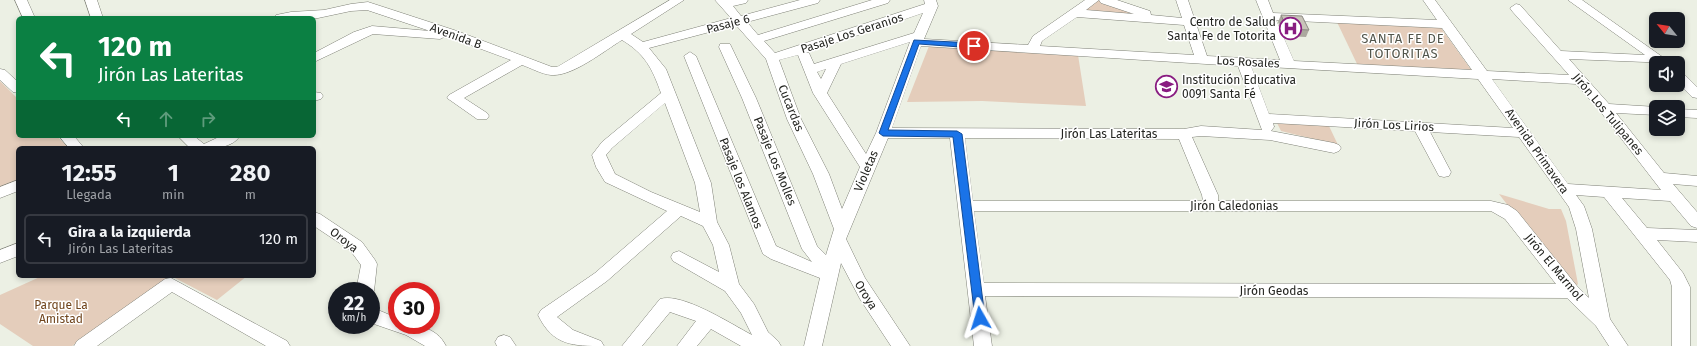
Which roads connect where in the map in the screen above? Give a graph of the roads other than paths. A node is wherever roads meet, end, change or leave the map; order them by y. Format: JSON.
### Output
{"nodes":[{"id":1,"x":21,"y":0,"type":"edge"},
{"id":2,"x":91,"y":0,"type":"edge"},
{"id":3,"x":678,"y":0,"type":"edge"},
{"id":4,"x":742,"y":0,"type":"edge"},
{"id":5,"x":814,"y":0,"type":"edge"},
{"id":6,"x":884,"y":0,"type":"edge"},
{"id":7,"x":1093,"y":0,"type":"edge"},
{"id":8,"x":1105,"y":0,"type":"edge"},
{"id":9,"x":1182,"y":0,"type":"edge"},
{"id":10,"x":1262,"y":0,"type":"edge"},
{"id":11,"x":1429,"y":0,"type":"edge"},
{"id":12,"x":1574,"y":0,"type":"edge"},
{"id":13,"x":722,"y":2,"type":"edge"},
{"id":14,"x":931,"y":3,"type":"edge"},
{"id":15,"x":1516,"y":8,"type":"dead end"},
{"id":16,"x":1074,"y":13,"type":"junction"},
{"id":17,"x":28,"y":16,"type":"edge"},
{"id":18,"x":96,"y":16,"type":"edge"},
{"id":19,"x":288,"y":16,"type":"edge"},
{"id":20,"x":1269,"y":16,"type":"junction"},
{"id":21,"x":1164,"y":20,"type":"junction"},
{"id":22,"x":739,"y":21,"type":"junction"},
{"id":23,"x":1190,"y":22,"type":"junction"},
{"id":24,"x":1446,"y":24,"type":"junction"},
{"id":25,"x":446,"y":32,"type":"junction"},
{"id":26,"x":622,"y":34,"type":"junction"},
{"id":27,"x":918,"y":38,"type":"junction"},
{"id":28,"x":757,"y":39,"type":"junction"},
{"id":29,"x":641,"y":46,"type":"junction"},
{"id":30,"x":725,"y":47,"type":"dead end"},
{"id":31,"x":1032,"y":49,"type":"junction"},
{"id":32,"x":1560,"y":55,"type":"junction"},
{"id":33,"x":690,"y":56,"type":"dead end"},
{"id":34,"x":804,"y":56,"type":"dead end"},
{"id":35,"x":1653,"y":56,"type":"edge"},
{"id":36,"x":316,"y":57,"type":"edge"},
{"id":37,"x":772,"y":58,"type":"junction"},
{"id":38,"x":521,"y":60,"type":"junction"},
{"id":39,"x":1202,"y":60,"type":"junction"},
{"id":40,"x":1649,"y":61,"type":"edge"},
{"id":41,"x":836,"y":62,"type":"junction"},
{"id":42,"x":1243,"y":62,"type":"junction"},
{"id":43,"x":1289,"y":65,"type":"junction"},
{"id":44,"x":810,"y":70,"type":"junction"},
{"id":45,"x":0,"y":73,"type":"edge"},
{"id":46,"x":1483,"y":76,"type":"junction"},
{"id":47,"x":1580,"y":80,"type":"junction"},
{"id":48,"x":1685,"y":83,"type":"edge"},
{"id":49,"x":16,"y":87,"type":"edge"},
{"id":50,"x":669,"y":93,"type":"junction"},
{"id":51,"x":820,"y":93,"type":"junction"},
{"id":52,"x":1697,"y":94,"type":"edge"},
{"id":53,"x":1605,"y":108,"type":"junction"},
{"id":54,"x":1649,"y":111,"type":"edge"},
{"id":55,"x":1685,"y":113,"type":"edge"},
{"id":56,"x":1697,"y":114,"type":"edge"},
{"id":57,"x":482,"y":116,"type":"dead end"},
{"id":58,"x":1264,"y":118,"type":"junction"},
{"id":59,"x":1420,"y":126,"type":"junction"},
{"id":60,"x":883,"y":133,"type":"junction"},
{"id":61,"x":1525,"y":133,"type":"junction"},
{"id":62,"x":957,"y":134,"type":"junction"},
{"id":63,"x":1184,"y":134,"type":"junction"},
{"id":64,"x":1270,"y":135,"type":"junction"},
{"id":65,"x":68,"y":138,"type":"edge"},
{"id":66,"x":187,"y":138,"type":"edge"},
{"id":67,"x":229,"y":138,"type":"edge"},
{"id":68,"x":75,"y":146,"type":"edge"},
{"id":69,"x":197,"y":146,"type":"edge"},
{"id":70,"x":212,"y":146,"type":"edge"},
{"id":71,"x":1334,"y":148,"type":"dead end"},
{"id":72,"x":867,"y":167,"type":"junction"},
{"id":73,"x":1444,"y":172,"type":"dead end"},
{"id":74,"x":1660,"y":178,"type":"junction"},
{"id":75,"x":1697,"y":181,"type":"edge"},
{"id":76,"x":16,"y":186,"type":"edge"},
{"id":77,"x":1564,"y":189,"type":"junction"},
{"id":78,"x":1609,"y":192,"type":"junction"},
{"id":79,"x":0,"y":193,"type":"edge"},
{"id":80,"x":1674,"y":196,"type":"junction"},
{"id":81,"x":966,"y":206,"type":"junction"},
{"id":82,"x":1211,"y":206,"type":"junction"},
{"id":83,"x":1502,"y":209,"type":"joint"},
{"id":84,"x":678,"y":210,"type":"junction"},
{"id":85,"x":316,"y":219,"type":"edge"},
{"id":86,"x":709,"y":222,"type":"junction"},
{"id":87,"x":1697,"y":222,"type":"edge"},
{"id":88,"x":840,"y":234,"type":"junction"},
{"id":89,"x":1642,"y":234,"type":"junction"},
{"id":90,"x":1697,"y":236,"type":"edge"},
{"id":91,"x":16,"y":250,"type":"edge"},
{"id":92,"x":0,"y":257,"type":"edge"},
{"id":93,"x":679,"y":257,"type":"dead end"},
{"id":94,"x":829,"y":273,"type":"junction"},
{"id":95,"x":366,"y":282,"type":"edge"},
{"id":96,"x":731,"y":286,"type":"junction"},
{"id":97,"x":977,"y":289,"type":"junction"},
{"id":98,"x":1571,"y":291,"type":"junction"},
{"id":99,"x":380,"y":319,"type":"edge"},
{"id":100,"x":709,"y":319,"type":"junction"},
{"id":101,"x":1602,"y":321,"type":"junction"},
{"id":102,"x":750,"y":345,"type":"edge"},
{"id":103,"x":83,"y":346,"type":"edge"},
{"id":104,"x":281,"y":346,"type":"edge"},
{"id":105,"x":437,"y":346,"type":"edge"},
{"id":106,"x":594,"y":346,"type":"edge"},
{"id":107,"x":631,"y":346,"type":"edge"},
{"id":108,"x":686,"y":346,"type":"edge"},
{"id":109,"x":772,"y":346,"type":"edge"},
{"id":110,"x":813,"y":346,"type":"edge"},
{"id":111,"x":901,"y":346,"type":"edge"},
{"id":112,"x":983,"y":346,"type":"edge"},
{"id":113,"x":1619,"y":346,"type":"edge"},
{"id":114,"x":1681,"y":346,"type":"edge"}],
"edges":[{"from":1,"to":17,"type":"street"},
{"from":2,"to":18,"type":"street"},
{"from":3,"to":26,"type":"street","name":"Avenida B"},
{"from":4,"to":13,"type":"street"},
{"from":5,"to":22,"type":"street","name":"Pasaje 6"},
{"from":6,"to":28,"type":"street"},
{"from":7,"to":16,"type":"street"},
{"from":8,"to":21,"type":"street"},
{"from":9,"to":23,"type":"street"},
{"from":10,"to":20,"type":"street"},
{"from":11,"to":24,"type":"street","name":"Avenida Primavera"},
{"from":12,"to":35,"type":"street"},
{"from":13,"to":22,"type":"street","name":"Cucardas"},
{"from":14,"to":27,"type":"street","name":"Violetas"},
{"from":14,"to":37,"type":"street","name":"Pasaje Los Geranios"},
{"from":15,"to":32,"type":"street","name":"Jirón Los Tulipanes"},
{"from":16,"to":21,"type":"street"},
{"from":16,"to":31,"type":"street"},
{"from":19,"to":25,"type":"street","name":"Avenida B"},
{"from":20,"to":24,"type":"street"},
{"from":20,"to":43,"type":"street"},
{"from":21,"to":23,"type":"street"},
{"from":22,"to":28,"type":"street","name":"Cucardas"},
{"from":22,"to":29,"type":"street","name":"Pasaje 6"},
{"from":23,"to":39,"type":"street"},
{"from":24,"to":46,"type":"street","name":"Avenida Primavera"},
{"from":25,"to":36,"type":"street"},
{"from":25,"to":38,"type":"street","name":"Avenida B"},
{"from":26,"to":29,"type":"street"},
{"from":26,"to":38,"type":"street","name":"Avenida B"},
{"from":27,"to":31,"type":"street","name":"Los Rosales"},
{"from":27,"to":41,"type":"street"},
{"from":27,"to":60,"type":"street","name":"Violetas"},
{"from":28,"to":37,"type":"street","name":"Cucardas"},
{"from":29,"to":50,"type":"street"},
{"from":30,"to":94,"type":"street","name":"Pasaje Los Molles"},
{"from":31,"to":39,"type":"street","name":"Los Rosales"},
{"from":32,"to":40,"type":"street"},
{"from":32,"to":47,"type":"street","name":"Jirón Los Tulipanes"},
{"from":33,"to":94,"type":"street","name":"Pasaje los Alamos"},
{"from":34,"to":44,"type":"street"},
{"from":37,"to":88,"type":"street","name":"Cucardas"},
{"from":38,"to":57,"type":"street"},
{"from":39,"to":42,"type":"street","name":"Los Rosales"},
{"from":41,"to":44,"type":"street"},
{"from":41,"to":51,"type":"street"},
{"from":42,"to":43,"type":"street","name":"Los Rosales"},
{"from":42,"to":58,"type":"street"},
{"from":43,"to":46,"type":"street","name":"Los Rosales"},
{"from":44,"to":51,"type":"street"},
{"from":45,"to":49,"type":"street"},
{"from":46,"to":47,"type":"street","name":"Los Rosales"},
{"from":46,"to":61,"type":"street","name":"Avenida Primavera"},
{"from":47,"to":53,"type":"street","name":"Jirón Los Tulipanes"},
{"from":48,"to":52,"type":"street"},
{"from":50,"to":84,"type":"street"},
{"from":50,"to":86,"type":"street"},
{"from":51,"to":72,"type":"street"},
{"from":53,"to":54,"type":"street"},
{"from":53,"to":74,"type":"street","name":"Jirón Los Tulipanes"},
{"from":55,"to":56,"type":"street"},
{"from":58,"to":59,"type":"street","name":"Jirón Los Lirios"},
{"from":58,"to":64,"type":"street"},
{"from":59,"to":61,"type":"street","name":"Jirón Los Lirios"},
{"from":59,"to":73,"type":"street"},
{"from":60,"to":62,"type":"street","name":"Jirón Las Lateritas"},
{"from":60,"to":72,"type":"street","name":"Violetas"},
{"from":61,"to":77,"type":"street","name":"Avenida Primavera"},
{"from":62,"to":63,"type":"street","name":"Jirón Las Lateritas"},
{"from":62,"to":81,"type":"street"},
{"from":63,"to":64,"type":"street","name":"Jirón Las Lateritas"},
{"from":63,"to":82,"type":"street"},
{"from":64,"to":71,"type":"street","name":"Jirón Las Lateritas"},
{"from":65,"to":68,"type":"street"},
{"from":66,"to":69,"type":"street"},
{"from":67,"to":70,"type":"street"},
{"from":72,"to":88,"type":"street","name":"Violetas"},
{"from":74,"to":75,"type":"street"},
{"from":74,"to":80,"type":"street","name":"Jirón Los Tulipanes"},
{"from":76,"to":79,"type":"street"},
{"from":77,"to":78,"type":"street"},
{"from":77,"to":101,"type":"street","name":"Avenida Primavera"},
{"from":78,"to":80,"type":"street"},
{"from":78,"to":89,"type":"street"},
{"from":80,"to":87,"type":"street","name":"Jirón Los Tulipanes"},
{"from":81,"to":82,"type":"street","name":"Jirón Caledonias"},
{"from":81,"to":97,"type":"street"},
{"from":82,"to":83,"type":"street","name":"Jirón Caledonias"},
{"from":83,"to":98,"type":"street","name":"Jirón El Marmol"},
{"from":84,"to":86,"type":"street"},
{"from":84,"to":106,"type":"street"},
{"from":85,"to":95,"type":"street","name":"Oroya"},
{"from":86,"to":96,"type":"street"},
{"from":88,"to":94,"type":"street","name":"Violetas"},
{"from":88,"to":111,"type":"street","name":"Oroya"},
{"from":89,"to":90,"type":"street"},
{"from":89,"to":114,"type":"street"},
{"from":91,"to":92,"type":"street"},
{"from":93,"to":96,"type":"street"},
{"from":94,"to":110,"type":"street","name":"Violetas"},
{"from":96,"to":109,"type":"street"},
{"from":97,"to":98,"type":"street","name":"Jirón Geodas"},
{"from":97,"to":112,"type":"street"},
{"from":98,"to":101,"type":"street","name":"Jirón El Marmol"},
{"from":99,"to":105,"type":"street"},
{"from":100,"to":102,"type":"street"},
{"from":100,"to":107,"type":"street"},
{"from":100,"to":108,"type":"street"},
{"from":101,"to":113,"type":"street","name":"Jirón El Marmol"},
{"from":103,"to":104,"type":"street"}]}
